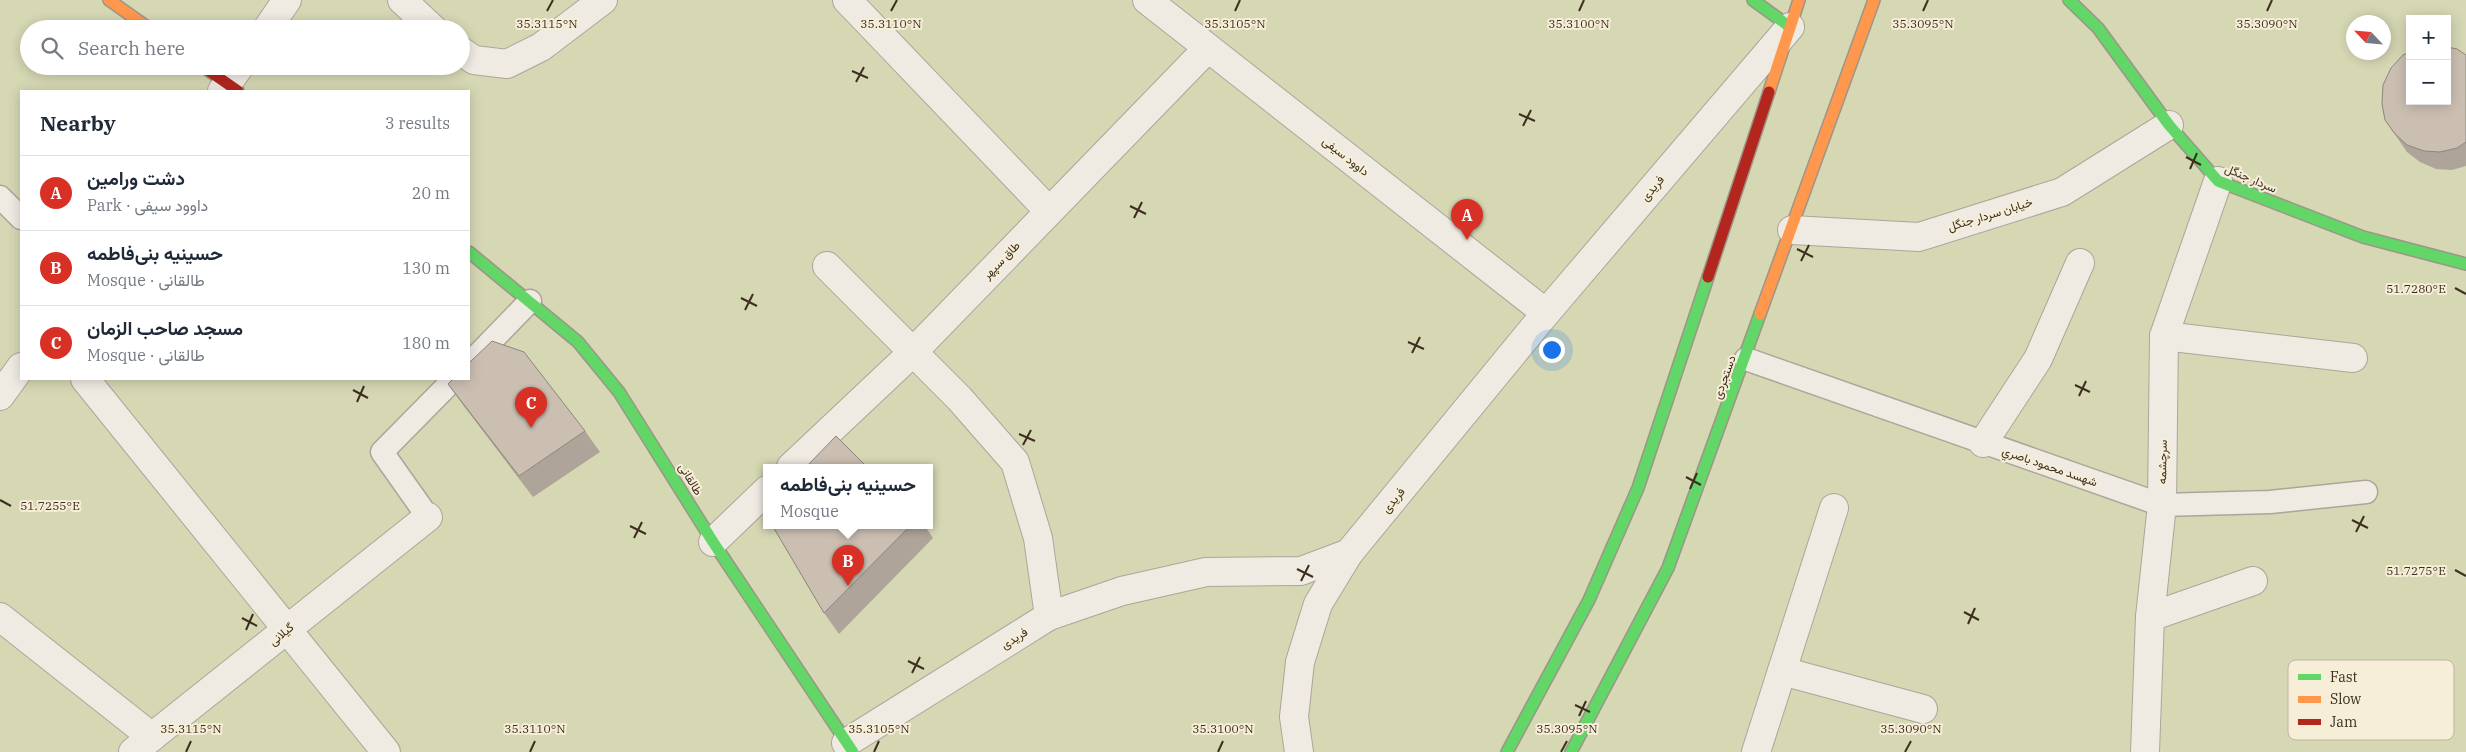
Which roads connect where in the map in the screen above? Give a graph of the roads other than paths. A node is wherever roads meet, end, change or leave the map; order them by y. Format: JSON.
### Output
{"nodes":[{"id":1,"x":109,"y":0,"type":"edge"},
{"id":2,"x":287,"y":0,"type":"edge"},
{"id":3,"x":402,"y":0,"type":"edge"},
{"id":4,"x":603,"y":0,"type":"edge"},
{"id":5,"x":847,"y":0,"type":"edge"},
{"id":6,"x":1147,"y":0,"type":"edge"},
{"id":7,"x":1753,"y":0,"type":"edge"},
{"id":8,"x":1800,"y":0,"type":"edge"},
{"id":9,"x":1874,"y":0,"type":"edge"},
{"id":10,"x":2069,"y":0,"type":"edge"},
{"id":11,"x":137,"y":20,"type":"edge"},
{"id":12,"x":273,"y":20,"type":"edge"},
{"id":13,"x":423,"y":20,"type":"edge"},
{"id":14,"x":1790,"y":27,"type":"junction"},
{"id":15,"x":1208,"y":48,"type":"junction"},
{"id":16,"x":470,"y":57,"type":"edge"},
{"id":17,"x":218,"y":75,"type":"edge"},
{"id":18,"x":232,"y":83,"type":"edge"},
{"id":19,"x":2169,"y":125,"type":"junction"},
{"id":20,"x":2218,"y":181,"type":"junction"},
{"id":21,"x":0,"y":198,"type":"edge"},
{"id":22,"x":1049,"y":211,"type":"junction"},
{"id":23,"x":20,"y":217,"type":"edge"},
{"id":24,"x":1792,"y":230,"type":"junction"},
{"id":25,"x":470,"y":253,"type":"edge"},
{"id":26,"x":2080,"y":263,"type":"dead end"},
{"id":27,"x":2466,"y":264,"type":"edge"},
{"id":28,"x":828,"y":266,"type":"dead end"},
{"id":29,"x":530,"y":301,"type":"junction"},
{"id":30,"x":1546,"y":313,"type":"junction"},
{"id":31,"x":2164,"y":336,"type":"junction"},
{"id":32,"x":912,"y":352,"type":"junction"},
{"id":33,"x":2353,"y":358,"type":"dead end"},
{"id":34,"x":1746,"y":359,"type":"junction"},
{"id":35,"x":470,"y":363,"type":"edge"},
{"id":36,"x":20,"y":368,"type":"edge"},
{"id":37,"x":86,"y":380,"type":"edge"},
{"id":38,"x":453,"y":380,"type":"edge"},
{"id":39,"x":0,"y":396,"type":"edge"},
{"id":40,"x":1983,"y":443,"type":"junction"},
{"id":41,"x":794,"y":464,"type":"edge"},
{"id":42,"x":2366,"y":492,"type":"dead end"},
{"id":43,"x":763,"y":494,"type":"edge"},
{"id":44,"x":2162,"y":505,"type":"junction"},
{"id":45,"x":1834,"y":508,"type":"dead end"},
{"id":46,"x":428,"y":517,"type":"joint"},
{"id":47,"x":712,"y":542,"type":"junction"},
{"id":48,"x":1349,"y":553,"type":"junction"},
{"id":49,"x":2253,"y":580,"type":"dead end"},
{"id":50,"x":1049,"y":616,"type":"junction"},
{"id":51,"x":0,"y":617,"type":"edge"},
{"id":52,"x":2150,"y":617,"type":"junction"},
{"id":53,"x":287,"y":629,"type":"junction"},
{"id":54,"x":1782,"y":671,"type":"junction"},
{"id":55,"x":1924,"y":709,"type":"dead end"},
{"id":56,"x":143,"y":744,"type":"edge"},
{"id":57,"x":850,"y":748,"type":"edge"},
{"id":58,"x":386,"y":752,"type":"edge"},
{"id":59,"x":1300,"y":752,"type":"edge"},
{"id":60,"x":1506,"y":752,"type":"edge"},
{"id":61,"x":1571,"y":752,"type":"edge"},
{"id":62,"x":1756,"y":752,"type":"edge"},
{"id":63,"x":2145,"y":752,"type":"edge"}],
"edges":[{"from":1,"to":11,"type":"main road"},
{"from":2,"to":12,"type":"street"},
{"from":3,"to":13,"type":"street"},
{"from":4,"to":16,"type":"street"},
{"from":5,"to":22,"type":"street"},
{"from":6,"to":15,"type":"street","name":"داوود سیفی"},
{"from":7,"to":14,"type":"main road"},
{"from":8,"to":14,"type":"main road"},
{"from":9,"to":24,"type":"main road","name":"دستجردی"},
{"from":10,"to":19,"type":"main road","name":"سردار جنگل"},
{"from":14,"to":30,"type":"street","name":"فریدی"},
{"from":14,"to":60,"type":"main road"},
{"from":15,"to":22,"type":"street","name":"طاق سپهر"},
{"from":15,"to":30,"type":"street","name":"داوود سیفی"},
{"from":17,"to":18,"type":"main road"},
{"from":19,"to":20,"type":"main road","name":"سردار جنگل"},
{"from":19,"to":24,"type":"street","name":"خیابان سردار جنگل"},
{"from":20,"to":27,"type":"main road","name":"سردار جنگل"},
{"from":20,"to":31,"type":"street","name":"سرچشمه"},
{"from":21,"to":23,"type":"lane"},
{"from":22,"to":32,"type":"street","name":"طاق سپهر"},
{"from":24,"to":34,"type":"main road","name":"دستجردی"},
{"from":25,"to":29,"type":"main road","name":"طالقانی"},
{"from":26,"to":40,"type":"street"},
{"from":28,"to":32,"type":"street"},
{"from":29,"to":35,"type":"lane"},
{"from":29,"to":47,"type":"main road","name":"طالقانی"},
{"from":30,"to":48,"type":"street","name":"فریدی"},
{"from":31,"to":33,"type":"street"},
{"from":31,"to":44,"type":"street","name":"سرچشمه"},
{"from":32,"to":41,"type":"street","name":"طاق سپهر"},
{"from":32,"to":50,"type":"street"},
{"from":34,"to":40,"type":"lane","name":"شهسد محمود باصري"},
{"from":34,"to":61,"type":"main road","name":"دستجردی"},
{"from":36,"to":39,"type":"street"},
{"from":37,"to":53,"type":"street"},
{"from":38,"to":46,"type":"lane"},
{"from":40,"to":44,"type":"lane","name":"شهسد محمود باصري"},
{"from":42,"to":44,"type":"lane","name":"شهسد محمود باصري"},
{"from":43,"to":47,"type":"street"},
{"from":44,"to":52,"type":"street","name":"سرچشمه"},
{"from":45,"to":54,"type":"street"},
{"from":46,"to":53,"type":"street","name":"گیلانی"},
{"from":47,"to":57,"type":"main road","name":"طالقانی"},
{"from":48,"to":50,"type":"street","name":"فریدی"},
{"from":48,"to":59,"type":"street"},
{"from":49,"to":52,"type":"street"},
{"from":50,"to":57,"type":"street","name":"فریدی"},
{"from":51,"to":56,"type":"street"},
{"from":52,"to":63,"type":"street","name":"سرچشمه"},
{"from":53,"to":56,"type":"street","name":"گیلانی"},
{"from":53,"to":58,"type":"street"},
{"from":54,"to":55,"type":"street"},
{"from":54,"to":62,"type":"street"}]}
